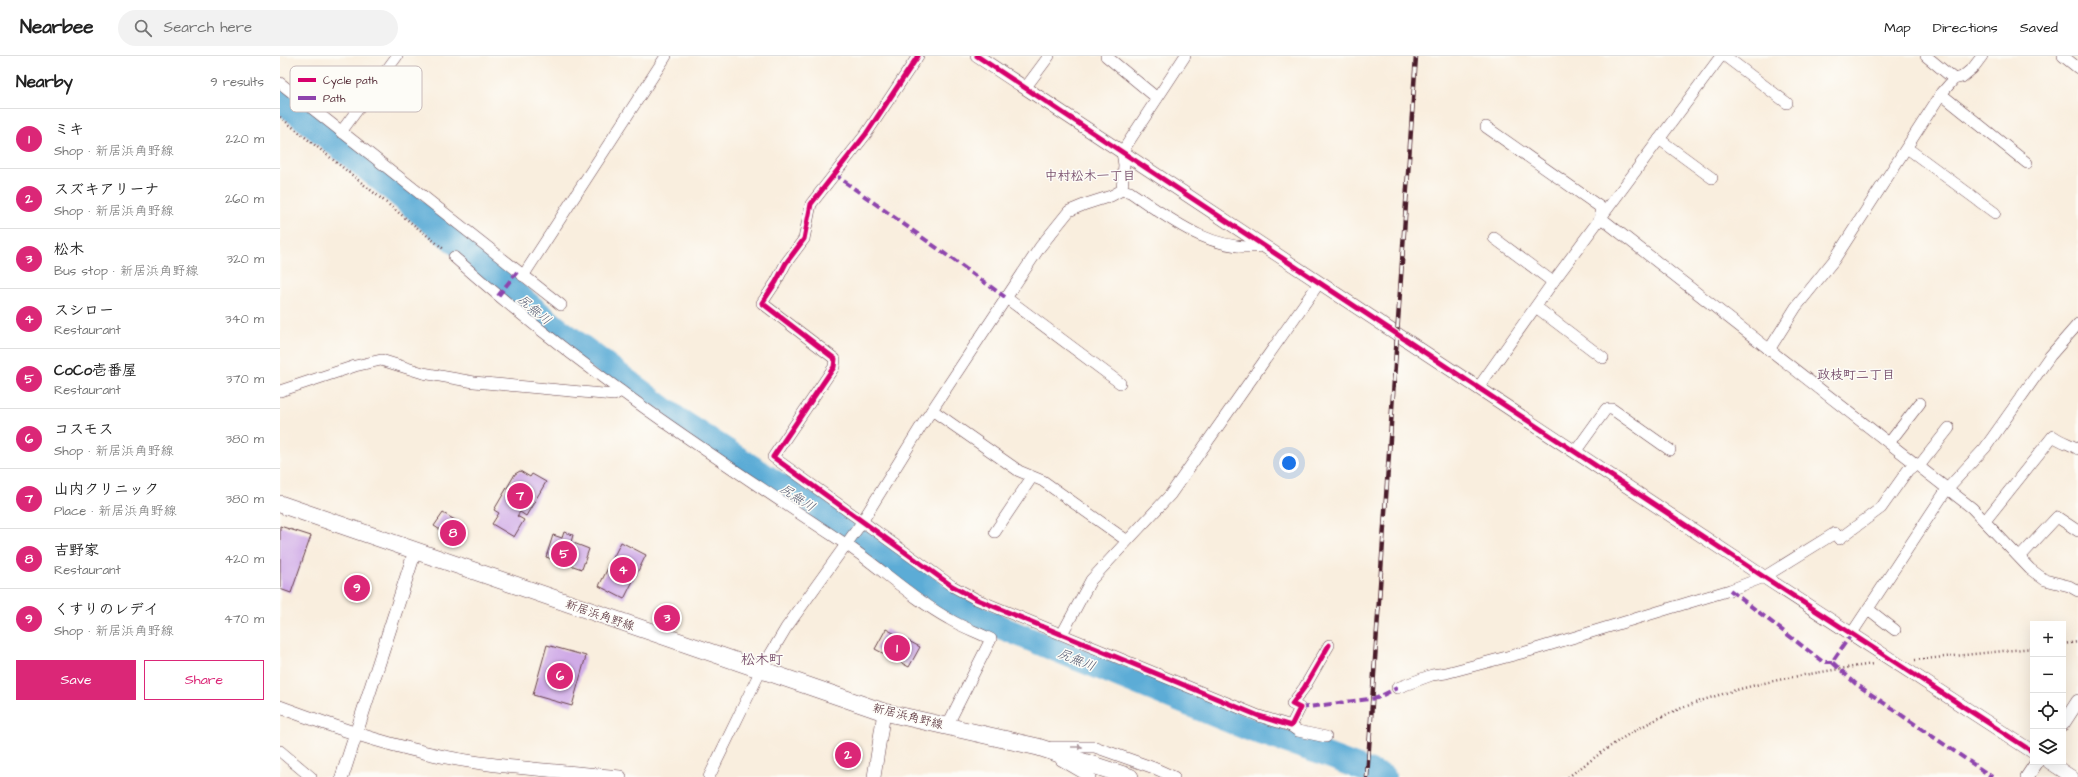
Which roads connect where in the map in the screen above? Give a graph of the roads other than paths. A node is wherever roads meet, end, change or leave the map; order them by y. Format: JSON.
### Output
{"nodes":[{"id":1,"x":397,"y":56,"type":"edge"},
{"id":2,"x":666,"y":56,"type":"edge"},
{"id":3,"x":918,"y":56,"type":"edge"},
{"id":4,"x":978,"y":56,"type":"edge"},
{"id":5,"x":1049,"y":56,"type":"edge"},
{"id":6,"x":1106,"y":56,"type":"edge"},
{"id":7,"x":1185,"y":56,"type":"edge"},
{"id":8,"x":1721,"y":56,"type":"edge"},
{"id":9,"x":1724,"y":56,"type":"edge"},
{"id":10,"x":1926,"y":56,"type":"edge"},
{"id":11,"x":1982,"y":56,"type":"edge"},
{"id":12,"x":2063,"y":56,"type":"edge"},
{"id":13,"x":390,"y":66,"type":"edge"},
{"id":14,"x":2078,"y":68,"type":"edge"},
{"id":15,"x":1954,"y":79,"type":"junction"},
{"id":16,"x":280,"y":83,"type":"edge"},
{"id":17,"x":1026,"y":87,"type":"junction"},
{"id":18,"x":290,"y":91,"type":"edge"},
{"id":19,"x":1941,"y":94,"type":"junction"},
{"id":20,"x":1157,"y":98,"type":"junction"},
{"id":21,"x":1787,"y":103,"type":"dead end"},
{"id":22,"x":316,"y":112,"type":"edge"},
{"id":23,"x":356,"y":112,"type":"edge"},
{"id":24,"x":1486,"y":127,"type":"dead end"},
{"id":25,"x":341,"y":132,"type":"junction"},
{"id":26,"x":1659,"y":139,"type":"junction"},
{"id":27,"x":1907,"y":148,"type":"junction"},
{"id":28,"x":1122,"y":152,"type":"junction"},
{"id":29,"x":2027,"y":163,"type":"dead end"},
{"id":30,"x":1712,"y":178,"type":"dead end"},
{"id":31,"x":1122,"y":190,"type":"junction"},
{"id":32,"x":1995,"y":213,"type":"dead end"},
{"id":33,"x":1601,"y":218,"type":"junction"},
{"id":34,"x":1494,"y":238,"type":"dead end"},
{"id":35,"x":1263,"y":246,"type":"junction"},
{"id":36,"x":454,"y":256,"type":"road end"},
{"id":37,"x":523,"y":276,"type":"junction"},
{"id":38,"x":1553,"y":282,"type":"junction"},
{"id":39,"x":1319,"y":283,"type":"junction"},
{"id":40,"x":1005,"y":297,"type":"junction"},
{"id":41,"x":561,"y":305,"type":"dead end"},
{"id":42,"x":1536,"y":307,"type":"junction"},
{"id":43,"x":2078,"y":324,"type":"edge"},
{"id":44,"x":1769,"y":350,"type":"junction"},
{"id":45,"x":1603,"y":358,"type":"dead end"},
{"id":46,"x":1120,"y":383,"type":"dead end"},
{"id":47,"x":1478,"y":388,"type":"junction"},
{"id":48,"x":280,"y":391,"type":"edge"},
{"id":49,"x":621,"y":391,"type":"junction"},
{"id":50,"x":1920,"y":403,"type":"dead end"},
{"id":51,"x":932,"y":410,"type":"junction"},
{"id":52,"x":1949,"y":428,"type":"dead end"},
{"id":53,"x":1889,"y":443,"type":"junction"},
{"id":54,"x":2078,"y":449,"type":"edge"},
{"id":55,"x":1670,"y":450,"type":"dead end"},
{"id":56,"x":1575,"y":452,"type":"junction"},
{"id":57,"x":1917,"y":465,"type":"junction"},
{"id":58,"x":1032,"y":476,"type":"junction"},
{"id":59,"x":1947,"y":489,"type":"junction"},
{"id":60,"x":280,"y":504,"type":"edge"},
{"id":61,"x":1985,"y":521,"type":"junction"},
{"id":62,"x":861,"y":523,"type":"junction"},
{"id":63,"x":2078,"y":531,"type":"edge"},
{"id":64,"x":995,"y":532,"type":"dead end"},
{"id":65,"x":1126,"y":540,"type":"junction"},
{"id":66,"x":847,"y":543,"type":"junction"},
{"id":67,"x":415,"y":551,"type":"junction"},
{"id":68,"x":2020,"y":558,"type":"junction"},
{"id":69,"x":1764,"y":577,"type":"junction"},
{"id":70,"x":2078,"y":591,"type":"edge"},
{"id":71,"x":1868,"y":609,"type":"junction"},
{"id":72,"x":1895,"y":630,"type":"dead end"},
{"id":73,"x":1852,"y":633,"type":"junction"},
{"id":74,"x":1062,"y":634,"type":"junction"},
{"id":75,"x":1329,"y":645,"type":"dead end"},
{"id":76,"x":760,"y":670,"type":"junction"},
{"id":77,"x":1397,"y":688,"type":"dead end"},
{"id":78,"x":2078,"y":701,"type":"edge"},
{"id":79,"x":280,"y":707,"type":"edge"},
{"id":80,"x":884,"y":712,"type":"junction"},
{"id":81,"x":2066,"y":719,"type":"edge"},
{"id":82,"x":947,"y":726,"type":"junction"},
{"id":83,"x":1291,"y":726,"type":"junction"},
{"id":84,"x":356,"y":735,"type":"junction"},
{"id":85,"x":1326,"y":737,"type":"dead end"},
{"id":86,"x":1038,"y":747,"type":"junction"},
{"id":87,"x":2030,"y":750,"type":"edge"},
{"id":88,"x":280,"y":751,"type":"edge"},
{"id":89,"x":2035,"y":765,"type":"edge"},
{"id":90,"x":2054,"y":765,"type":"edge"},
{"id":91,"x":311,"y":777,"type":"edge"},
{"id":92,"x":342,"y":777,"type":"edge"},
{"id":93,"x":620,"y":777,"type":"edge"},
{"id":94,"x":708,"y":777,"type":"edge"},
{"id":95,"x":874,"y":777,"type":"edge"},
{"id":96,"x":1090,"y":777,"type":"edge"},
{"id":97,"x":1130,"y":777,"type":"edge"},
{"id":98,"x":1174,"y":777,"type":"edge"},
{"id":99,"x":2027,"y":777,"type":"edge"},
{"id":100,"x":2072,"y":777,"type":"edge"}],
"edges":[{"from":1,"to":13,"type":"street"},
{"from":2,"to":37,"type":"street"},
{"from":3,"to":62,"type":"street"},
{"from":4,"to":17,"type":"street"},
{"from":5,"to":17,"type":"street"},
{"from":6,"to":20,"type":"street"},
{"from":7,"to":20,"type":"street"},
{"from":8,"to":26,"type":"street"},
{"from":9,"to":21,"type":"street"},
{"from":10,"to":15,"type":"street"},
{"from":11,"to":15,"type":"street"},
{"from":12,"to":14,"type":"street"},
{"from":15,"to":19,"type":"street"},
{"from":16,"to":18,"type":"street"},
{"from":17,"to":28,"type":"street"},
{"from":19,"to":27,"type":"street"},
{"from":19,"to":29,"type":"street"},
{"from":20,"to":28,"type":"street"},
{"from":22,"to":25,"type":"street"},
{"from":23,"to":25,"type":"street"},
{"from":24,"to":33,"type":"street"},
{"from":25,"to":37,"type":"street"},
{"from":26,"to":30,"type":"street"},
{"from":26,"to":33,"type":"street"},
{"from":27,"to":32,"type":"street"},
{"from":27,"to":44,"type":"street"},
{"from":28,"to":31,"type":"street"},
{"from":28,"to":35,"type":"street"},
{"from":31,"to":35,"type":"street"},
{"from":31,"to":40,"type":"street"},
{"from":33,"to":38,"type":"street"},
{"from":33,"to":44,"type":"street"},
{"from":34,"to":38,"type":"street"},
{"from":35,"to":39,"type":"street"},
{"from":36,"to":49,"type":"street"},
{"from":37,"to":41,"type":"street"},
{"from":38,"to":42,"type":"street"},
{"from":39,"to":47,"type":"street"},
{"from":39,"to":65,"type":"street"},
{"from":40,"to":46,"type":"street"},
{"from":40,"to":51,"type":"street"},
{"from":42,"to":45,"type":"street"},
{"from":42,"to":47,"type":"street"},
{"from":43,"to":59,"type":"street"},
{"from":44,"to":53,"type":"street"},
{"from":47,"to":56,"type":"street"},
{"from":48,"to":49,"type":"street"},
{"from":49,"to":66,"type":"street"},
{"from":50,"to":53,"type":"street"},
{"from":51,"to":58,"type":"street"},
{"from":51,"to":62,"type":"street"},
{"from":52,"to":57,"type":"street"},
{"from":53,"to":57,"type":"street"},
{"from":54,"to":61,"type":"street"},
{"from":55,"to":56,"type":"street"},
{"from":56,"to":69,"type":"street"},
{"from":57,"to":59,"type":"street"},
{"from":57,"to":69,"type":"street"},
{"from":58,"to":64,"type":"street"},
{"from":58,"to":65,"type":"street"},
{"from":59,"to":61,"type":"street"},
{"from":59,"to":71,"type":"street"},
{"from":60,"to":67,"type":"main road","name":"新居浜角野線"},
{"from":61,"to":68,"type":"street"},
{"from":62,"to":66,"type":"street"},
{"from":62,"to":74,"type":"street"},
{"from":63,"to":68,"type":"street"},
{"from":65,"to":74,"type":"street"},
{"from":66,"to":76,"type":"street"},
{"from":66,"to":82,"type":"street"},
{"from":67,"to":76,"type":"main road","name":"新居浜角野線"},
{"from":67,"to":84,"type":"street"},
{"from":68,"to":70,"type":"street"},
{"from":69,"to":73,"type":"street"},
{"from":69,"to":77,"type":"street"},
{"from":71,"to":72,"type":"street"},
{"from":71,"to":73,"type":"street"},
{"from":73,"to":87,"type":"street"},
{"from":74,"to":83,"type":"street"},
{"from":75,"to":83,"type":"street"},
{"from":76,"to":80,"type":"main road","name":"新居浜角野線"},
{"from":76,"to":94,"type":"street"},
{"from":78,"to":81,"type":"street"},
{"from":79,"to":84,"type":"street"},
{"from":80,"to":82,"type":"main road","name":"新居浜角野線"},
{"from":80,"to":95,"type":"street"},
{"from":82,"to":86,"type":"main road","name":"新居浜角野線"},
{"from":83,"to":85,"type":"street"},
{"from":84,"to":92,"type":"street"},
{"from":84,"to":93,"type":"street"},
{"from":86,"to":96,"type":"street"},
{"from":86,"to":97,"type":"main road","name":"新居浜角野線"},
{"from":86,"to":98,"type":"street","one_way":true},
{"from":88,"to":91,"type":"street"},
{"from":89,"to":99,"type":"street"},
{"from":90,"to":100,"type":"street"}]}
